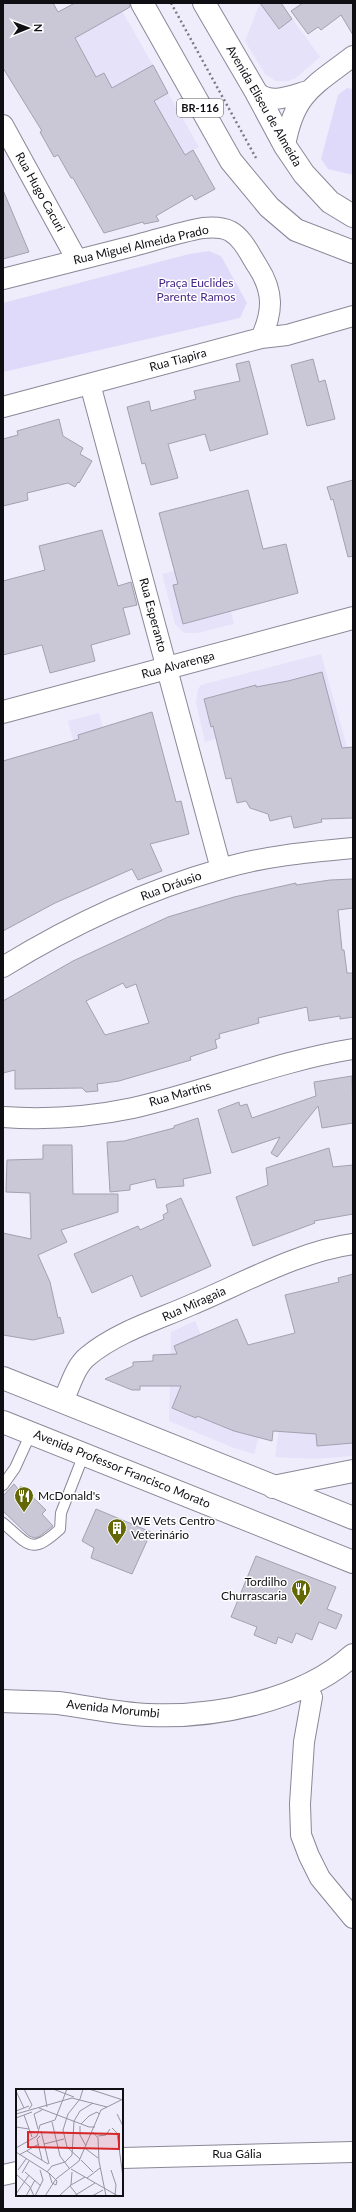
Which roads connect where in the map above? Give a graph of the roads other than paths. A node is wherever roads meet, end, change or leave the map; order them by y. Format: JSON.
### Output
{"nodes":[{"id":1,"x":142,"y":3,"type":"edge"},
{"id":2,"x":204,"y":3,"type":"edge"},
{"id":3,"x":353,"y":56,"type":"edge"},
{"id":4,"x":308,"y":91,"type":"junction"},
{"id":5,"x":256,"y":92,"type":"junction"},
{"id":6,"x":3,"y":125,"type":"edge"},
{"id":7,"x":285,"y":146,"type":"junction"},
{"id":8,"x":353,"y":216,"type":"edge"},
{"id":9,"x":353,"y":252,"type":"edge"},
{"id":10,"x":76,"y":260,"type":"junction"},
{"id":11,"x":3,"y":279,"type":"edge"},
{"id":12,"x":353,"y":316,"type":"edge"},
{"id":13,"x":261,"y":338,"type":"junction"},
{"id":14,"x":90,"y":384,"type":"junction"},
{"id":15,"x":3,"y":407,"type":"edge"},
{"id":16,"x":353,"y":618,"type":"edge"},
{"id":17,"x":168,"y":668,"type":"junction"},
{"id":18,"x":3,"y":712,"type":"edge"},
{"id":19,"x":353,"y":848,"type":"edge"},
{"id":20,"x":221,"y":869,"type":"junction"},
{"id":21,"x":3,"y":967,"type":"edge"},
{"id":22,"x":353,"y":1049,"type":"edge"},
{"id":23,"x":3,"y":1116,"type":"edge"},
{"id":24,"x":353,"y":1244,"type":"edge"},
{"id":25,"x":3,"y":1378,"type":"edge"},
{"id":26,"x":63,"y":1401,"type":"junction"},
{"id":27,"x":3,"y":1422,"type":"edge"},
{"id":28,"x":31,"y":1433,"type":"junction"},
{"id":29,"x":84,"y":1454,"type":"junction"},
{"id":30,"x":353,"y":1472,"type":"edge"},
{"id":31,"x":3,"y":1485,"type":"edge"},
{"id":32,"x":273,"y":1486,"type":"junction"},
{"id":33,"x":353,"y":1518,"type":"edge"},
{"id":34,"x":3,"y":1523,"type":"edge"},
{"id":35,"x":353,"y":1562,"type":"edge"},
{"id":36,"x":353,"y":1655,"type":"edge"},
{"id":37,"x":325,"y":1677,"type":"junction"},
{"id":38,"x":306,"y":1686,"type":"junction"},
{"id":39,"x":3,"y":1701,"type":"edge"},
{"id":40,"x":307,"y":1721,"type":"junction"},
{"id":41,"x":353,"y":1918,"type":"edge"},
{"id":42,"x":353,"y":2152,"type":"edge"},
{"id":43,"x":123,"y":2158,"type":"edge"},
{"id":44,"x":16,"y":2172,"type":"edge"},
{"id":45,"x":3,"y":2175,"type":"edge"}],
"edges":[{"from":1,"to":9,"type":"main road","number":"BR-116"},
{"from":2,"to":5,"type":"main road","name":"Avenida Eliseu de Almeida"},
{"from":3,"to":4,"type":"street"},
{"from":4,"to":5,"type":"street"},
{"from":4,"to":7,"type":"street"},
{"from":5,"to":7,"type":"main road","name":"Avenida Eliseu de Almeida"},
{"from":6,"to":10,"type":"street","name":"Rua Hugo Cacuri"},
{"from":7,"to":8,"type":"main road","name":"Avenida Eliseu de Almeida"},
{"from":10,"to":11,"type":"street","name":"Rua Miguel Almeida Prado"},
{"from":10,"to":13,"type":"street","name":"Rua Miguel Almeida Prado"},
{"from":12,"to":13,"type":"street","name":"Rua Tiapira"},
{"from":13,"to":14,"type":"street","name":"Rua Tiapira"},
{"from":14,"to":15,"type":"street","name":"Rua Tiapira"},
{"from":14,"to":17,"type":"street","name":"Rua Esperanto"},
{"from":16,"to":17,"type":"main road","name":"Rua Alvarenga"},
{"from":17,"to":18,"type":"main road","name":"Rua Alvarenga"},
{"from":17,"to":20,"type":"street","name":"Rua Esperanto"},
{"from":19,"to":20,"type":"street","name":"Rua Dráusio"},
{"from":20,"to":21,"type":"street","name":"Rua Dráusio"},
{"from":22,"to":23,"type":"street","name":"Rua Martins"},
{"from":24,"to":26,"type":"street","name":"Rua Miragaia"},
{"from":25,"to":26,"type":"main road"},
{"from":26,"to":32,"type":"main road"},
{"from":27,"to":28,"type":"main road","name":"Avenida Professor Francisco Morato"},
{"from":28,"to":29,"type":"main road","name":"Avenida Professor Francisco Morato"},
{"from":28,"to":31,"type":"lane"},
{"from":29,"to":34,"type":"lane"},
{"from":29,"to":35,"type":"main road","name":"Avenida Professor Francisco Morato"},
{"from":30,"to":32,"type":"main road"},
{"from":32,"to":33,"type":"main road"},
{"from":36,"to":37,"type":"main road","name":"Avenida Morumbi"},
{"from":37,"to":38,"type":"main road","name":"Avenida Morumbi"},
{"from":37,"to":40,"type":"street"},
{"from":38,"to":39,"type":"main road","name":"Avenida Morumbi"},
{"from":38,"to":40,"type":"street"},
{"from":40,"to":41,"type":"street"},
{"from":42,"to":43,"type":"street","name":"Rua Gália"},
{"from":44,"to":45,"type":"street"}]}
